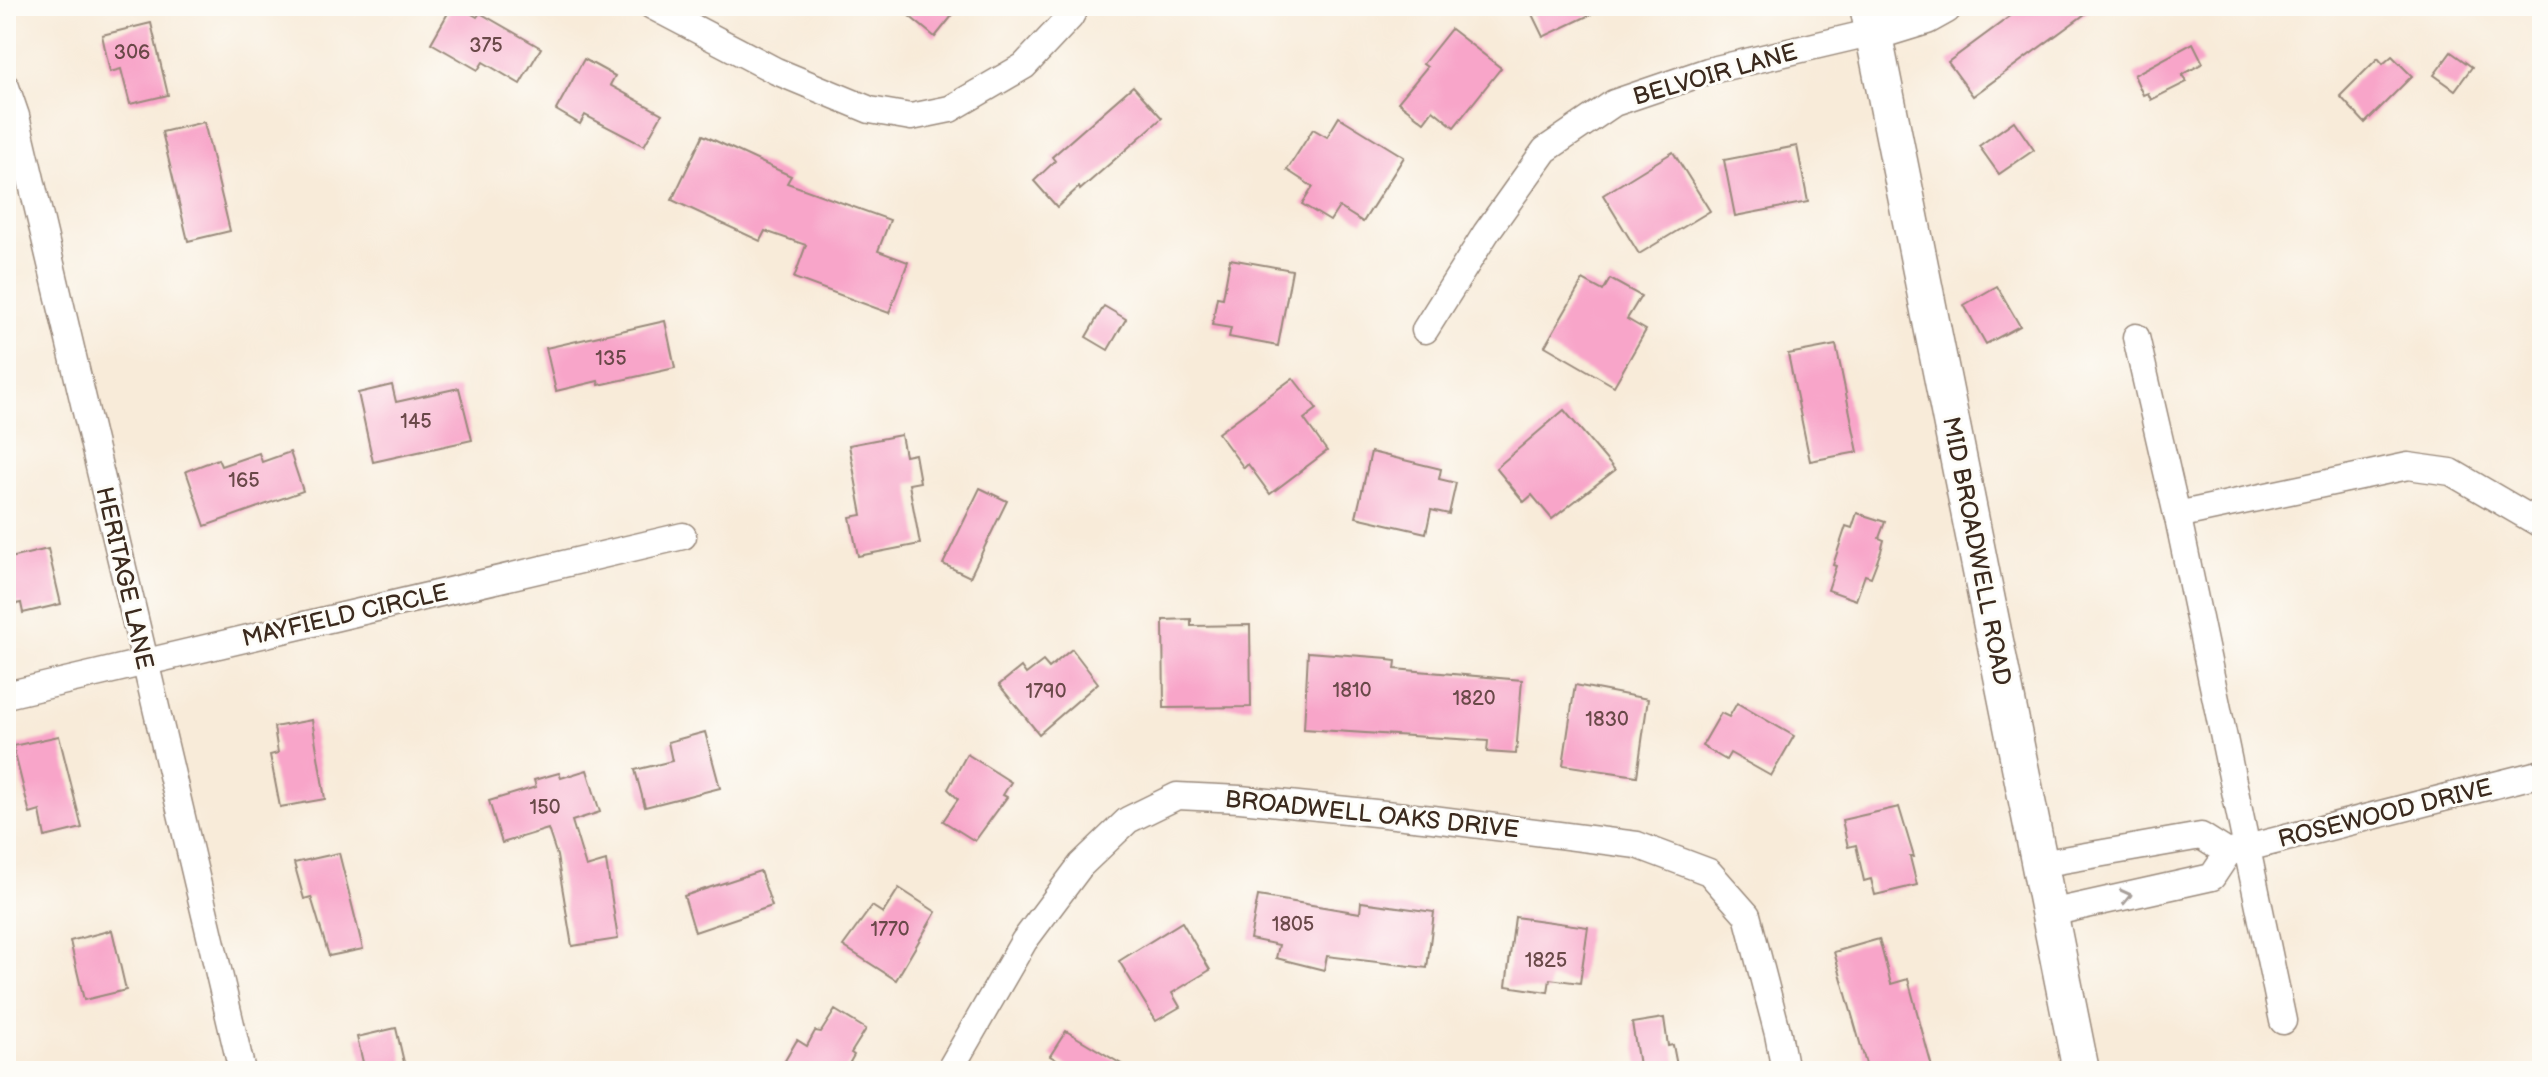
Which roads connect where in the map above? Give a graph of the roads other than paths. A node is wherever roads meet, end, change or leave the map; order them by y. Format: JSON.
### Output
{"nodes":[{"id":1,"x":652,"y":6,"type":"edge"},
{"id":2,"x":1076,"y":6,"type":"edge"},
{"id":3,"x":1944,"y":6,"type":"edge"},
{"id":4,"x":1871,"y":19,"type":"edge"},
{"id":5,"x":6,"y":87,"type":"edge"},
{"id":6,"x":1425,"y":330,"type":"dead end"},
{"id":7,"x":2136,"y":337,"type":"dead end"},
{"id":8,"x":2177,"y":513,"type":"junction"},
{"id":9,"x":2542,"y":525,"type":"edge"},
{"id":10,"x":683,"y":536,"type":"dead end"},
{"id":11,"x":145,"y":662,"type":"junction"},
{"id":12,"x":6,"y":695,"type":"edge"},
{"id":13,"x":2542,"y":773,"type":"edge"},
{"id":14,"x":2237,"y":851,"type":"junction"},
{"id":15,"x":2040,"y":864,"type":"junction"},
{"id":16,"x":2050,"y":913,"type":"junction"},
{"id":17,"x":2283,"y":1021,"type":"dead end"},
{"id":18,"x":242,"y":1071,"type":"edge"},
{"id":19,"x":949,"y":1071,"type":"edge"},
{"id":20,"x":1785,"y":1071,"type":"edge"},
{"id":21,"x":2081,"y":1071,"type":"edge"}],
"edges":[{"from":1,"to":2,"type":"street"},
{"from":3,"to":4,"type":"street"},
{"from":4,"to":6,"type":"street","name":"BELVOIR LANE"},
{"from":4,"to":15,"type":"street","name":"MID BROADWELL ROAD"},
{"from":5,"to":11,"type":"street","name":"HERITAGE LANE"},
{"from":7,"to":8,"type":"street"},
{"from":8,"to":9,"type":"street"},
{"from":8,"to":14,"type":"street"},
{"from":10,"to":11,"type":"street","name":"MAYFIELD CIRCLE"},
{"from":11,"to":12,"type":"street","name":"MAYFIELD CIRCLE"},
{"from":11,"to":18,"type":"street","name":"HERITAGE LANE"},
{"from":13,"to":14,"type":"street","name":"ROSEWOOD DRIVE"},
{"from":14,"to":15,"type":"street"},
{"from":16,"to":14,"type":"street","one_way":true},
{"from":14,"to":17,"type":"street"},
{"from":15,"to":16,"type":"street","name":"MID BROADWELL ROAD"},
{"from":16,"to":21,"type":"street","name":"MID BROADWELL ROAD"},
{"from":19,"to":20,"type":"street","name":"BROADWELL OAKS DRIVE"}]}
